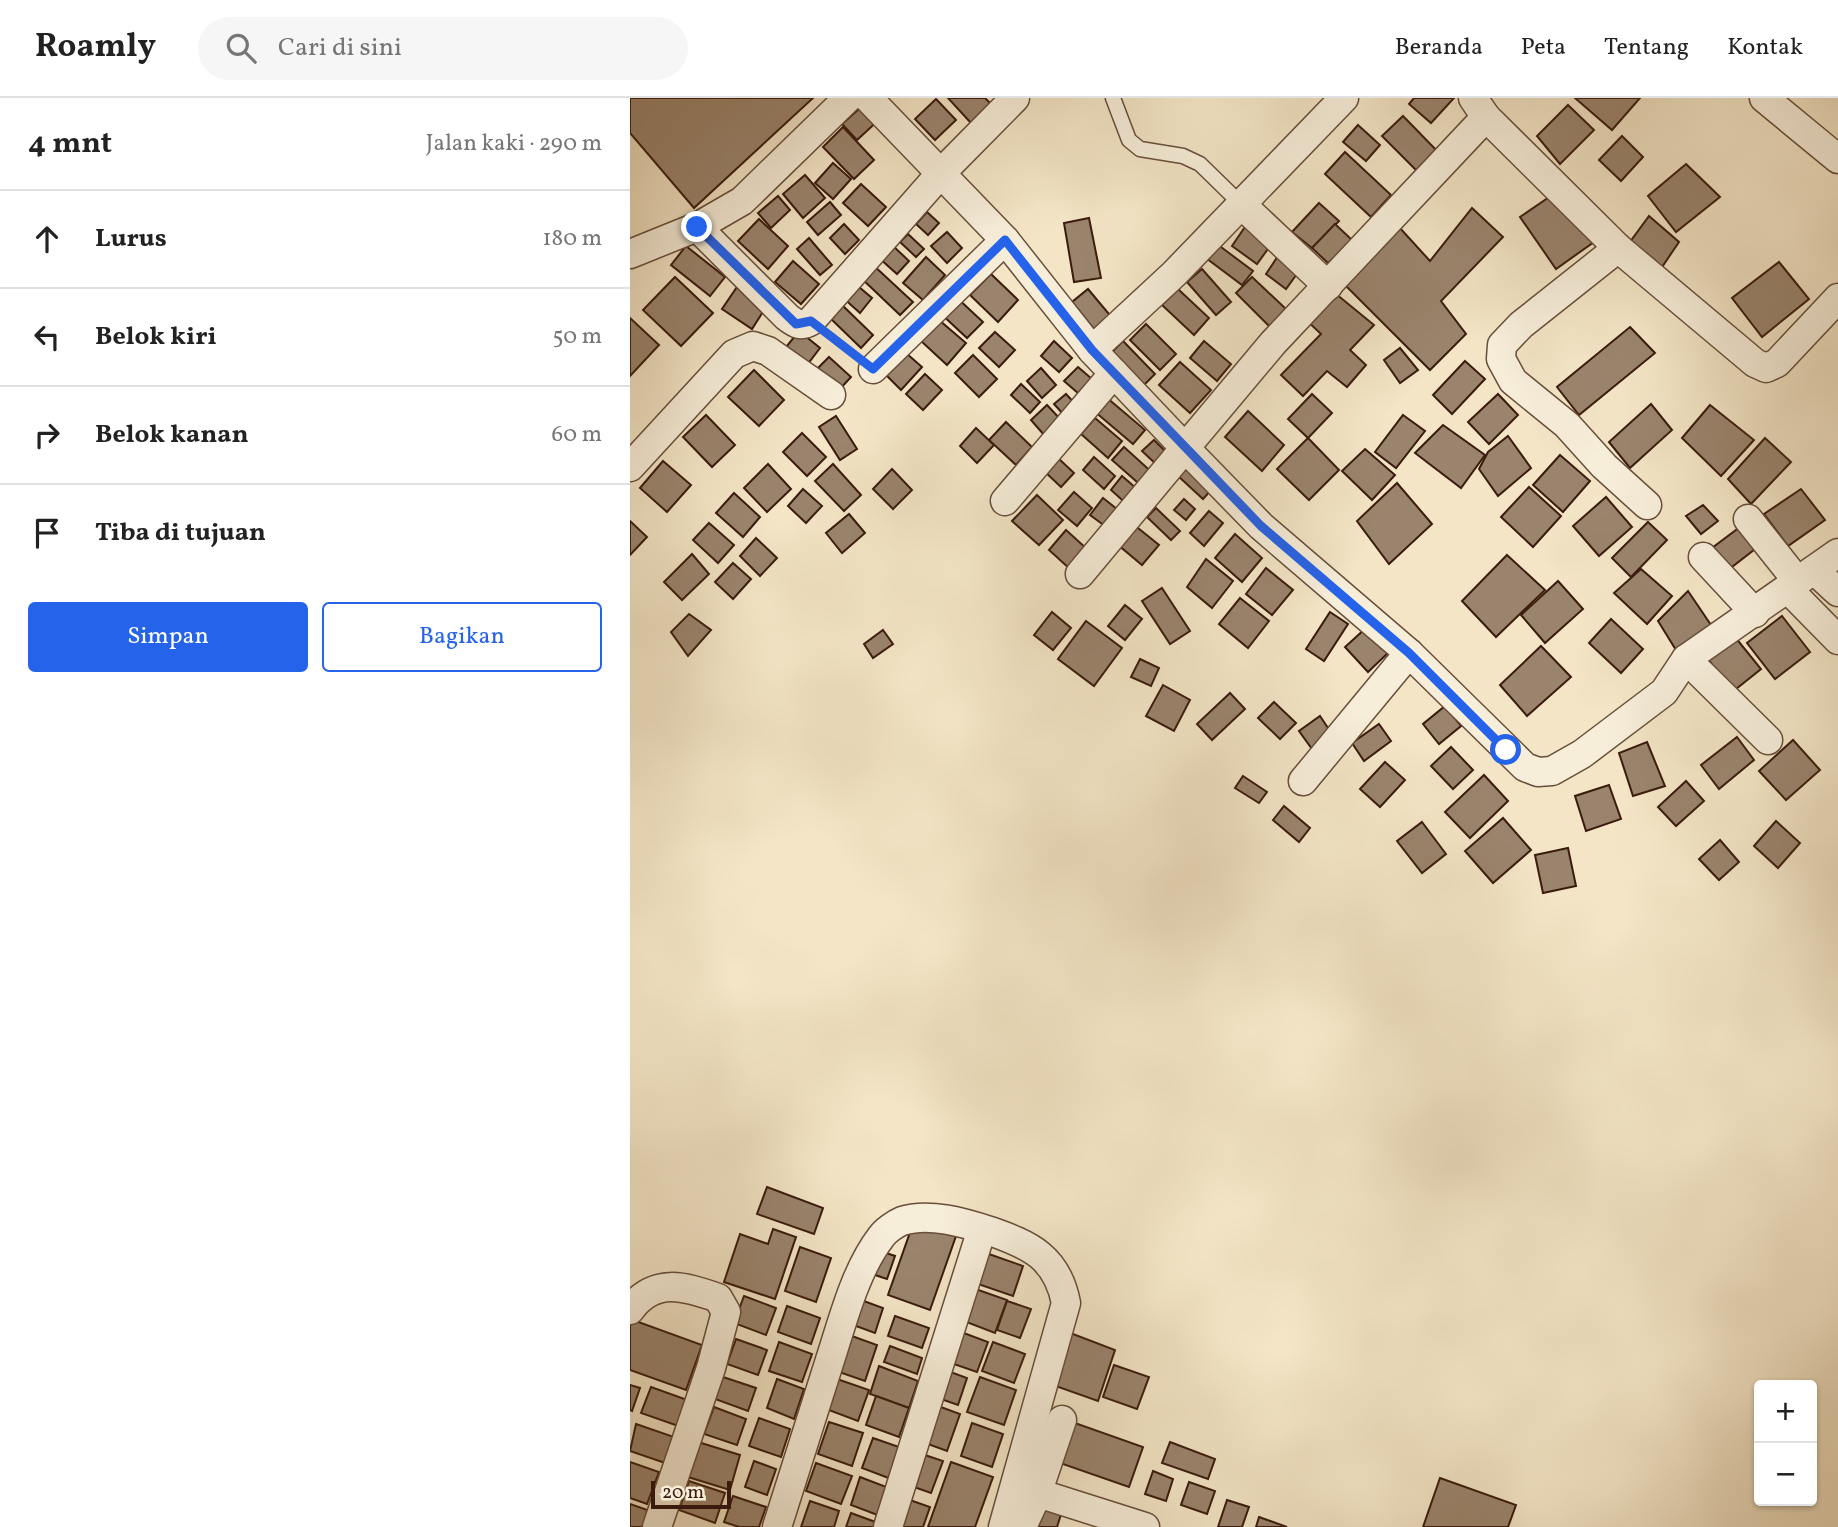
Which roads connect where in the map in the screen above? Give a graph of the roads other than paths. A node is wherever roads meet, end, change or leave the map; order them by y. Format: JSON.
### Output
{"nodes":[{"id":1,"x":848,"y":98,"type":"edge"},
{"id":2,"x":868,"y":98,"type":"edge"},
{"id":3,"x":1015,"y":98,"type":"edge"},
{"id":4,"x":1113,"y":98,"type":"edge"},
{"id":5,"x":1344,"y":98,"type":"edge"},
{"id":6,"x":1764,"y":98,"type":"edge"},
{"id":7,"x":1480,"y":108,"type":"edge"},
{"id":8,"x":1838,"y":159,"type":"edge"},
{"id":9,"x":942,"y":172,"type":"junction"},
{"id":10,"x":1241,"y":205,"type":"junction"},
{"id":11,"x":697,"y":227,"type":"junction"},
{"id":12,"x":1005,"y":240,"type":"junction"},
{"id":13,"x":1618,"y":248,"type":"junction"},
{"id":14,"x":630,"y":254,"type":"edge"},
{"id":15,"x":1328,"y":286,"type":"junction"},
{"id":16,"x":1838,"y":298,"type":"edge"},
{"id":17,"x":1092,"y":350,"type":"junction"},
{"id":18,"x":873,"y":369,"type":"road end"},
{"id":19,"x":1114,"y":373,"type":"junction"},
{"id":20,"x":831,"y":396,"type":"dead end"},
{"id":21,"x":1185,"y":447,"type":"junction"},
{"id":22,"x":630,"y":467,"type":"edge"},
{"id":23,"x":1005,"y":501,"type":"dead end"},
{"id":24,"x":1647,"y":505,"type":"dead end"},
{"id":25,"x":1748,"y":519,"type":"dead end"},
{"id":26,"x":1838,"y":553,"type":"edge"},
{"id":27,"x":1703,"y":557,"type":"dead end"},
{"id":28,"x":1080,"y":574,"type":"dead end"},
{"id":29,"x":1800,"y":580,"type":"junction"},
{"id":30,"x":1838,"y":592,"type":"edge"},
{"id":31,"x":1755,"y":612,"type":"junction"},
{"id":32,"x":1838,"y":640,"type":"edge"},
{"id":33,"x":1409,"y":653,"type":"junction"},
{"id":34,"x":1686,"y":659,"type":"junction"},
{"id":35,"x":1768,"y":740,"type":"dead end"},
{"id":36,"x":1303,"y":781,"type":"dead end"},
{"id":37,"x":982,"y":1229,"type":"junction"},
{"id":38,"x":630,"y":1310,"type":"edge"},
{"id":39,"x":1062,"y":1420,"type":"dead end"},
{"id":40,"x":1045,"y":1497,"type":"junction"},
{"id":41,"x":657,"y":1527,"type":"edge"},
{"id":42,"x":777,"y":1527,"type":"edge"},
{"id":43,"x":888,"y":1527,"type":"edge"},
{"id":44,"x":1003,"y":1527,"type":"edge"},
{"id":45,"x":1022,"y":1527,"type":"edge"},
{"id":46,"x":1144,"y":1527,"type":"edge"}],
"edges":[{"from":1,"to":11,"type":"street"},
{"from":2,"to":9,"type":"street"},
{"from":3,"to":9,"type":"street"},
{"from":4,"to":10,"type":"lane"},
{"from":5,"to":10,"type":"street"},
{"from":6,"to":8,"type":"street"},
{"from":7,"to":13,"type":"street"},
{"from":7,"to":15,"type":"street"},
{"from":9,"to":11,"type":"street"},
{"from":9,"to":12,"type":"street"},
{"from":10,"to":15,"type":"street"},
{"from":10,"to":17,"type":"street"},
{"from":11,"to":14,"type":"street"},
{"from":12,"to":17,"type":"street"},
{"from":12,"to":18,"type":"street"},
{"from":13,"to":16,"type":"street"},
{"from":13,"to":24,"type":"street"},
{"from":15,"to":21,"type":"street"},
{"from":17,"to":19,"type":"street"},
{"from":19,"to":21,"type":"street"},
{"from":19,"to":23,"type":"street"},
{"from":20,"to":22,"type":"street"},
{"from":21,"to":28,"type":"street"},
{"from":21,"to":33,"type":"street"},
{"from":25,"to":29,"type":"street"},
{"from":26,"to":29,"type":"street"},
{"from":27,"to":31,"type":"street"},
{"from":29,"to":30,"type":"street"},
{"from":29,"to":31,"type":"street"},
{"from":29,"to":32,"type":"street"},
{"from":31,"to":34,"type":"street"},
{"from":33,"to":34,"type":"street"},
{"from":33,"to":36,"type":"street"},
{"from":34,"to":35,"type":"street"},
{"from":37,"to":42,"type":"street"},
{"from":37,"to":43,"type":"street"},
{"from":37,"to":44,"type":"street"},
{"from":38,"to":41,"type":"street"},
{"from":39,"to":40,"type":"street"},
{"from":40,"to":45,"type":"street"},
{"from":40,"to":46,"type":"street"}]}
